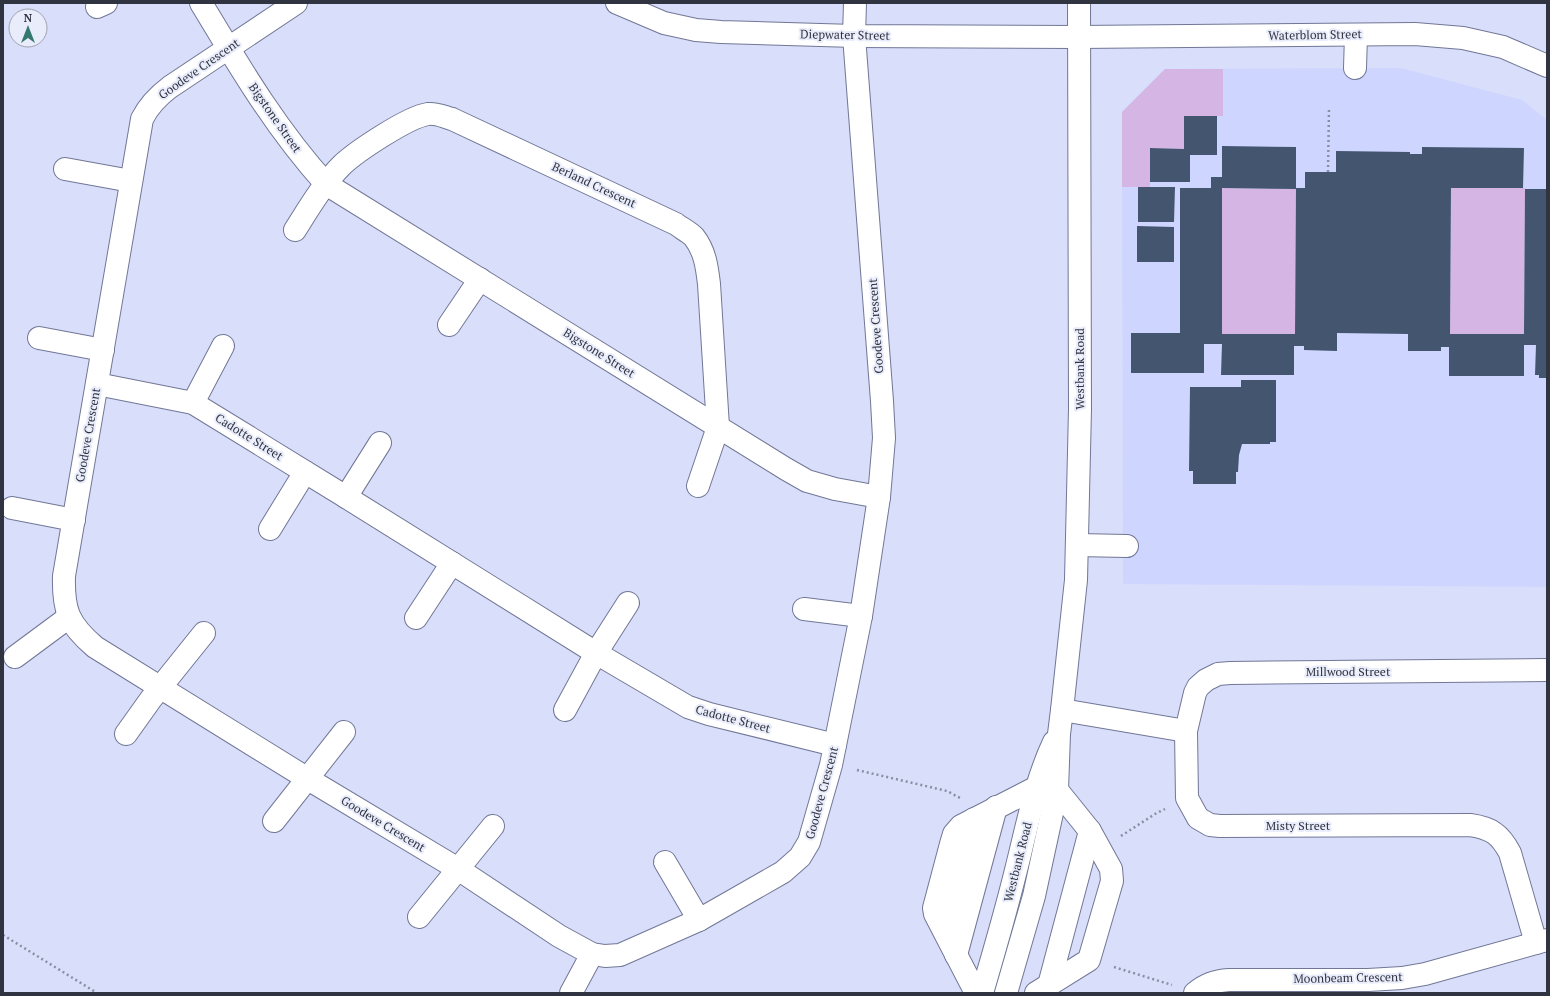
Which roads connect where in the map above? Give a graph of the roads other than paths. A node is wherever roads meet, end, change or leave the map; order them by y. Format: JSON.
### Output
{"nodes":[{"id":1,"x":201,"y":3,"type":"edge"},
{"id":2,"x":296,"y":3,"type":"edge"},
{"id":3,"x":617,"y":3,"type":"edge"},
{"id":4,"x":855,"y":3,"type":"edge"},
{"id":5,"x":1079,"y":3,"type":"edge"},
{"id":6,"x":1356,"y":34,"type":"junction"},
{"id":7,"x":854,"y":36,"type":"junction"},
{"id":8,"x":1078,"y":37,"type":"junction"},
{"id":9,"x":227,"y":48,"type":"junction"},
{"id":10,"x":1547,"y":66,"type":"edge"},
{"id":11,"x":1355,"y":68,"type":"dead end"},
{"id":12,"x":65,"y":169,"type":"dead end"},
{"id":13,"x":131,"y":181,"type":"junction"},
{"id":14,"x":326,"y":184,"type":"junction"},
{"id":15,"x":295,"y":230,"type":"dead end"},
{"id":16,"x":480,"y":279,"type":"junction"},
{"id":17,"x":449,"y":325,"type":"dead end"},
{"id":18,"x":39,"y":338,"type":"dead end"},
{"id":19,"x":223,"y":346,"type":"dead end"},
{"id":20,"x":103,"y":350,"type":"junction"},
{"id":21,"x":97,"y":384,"type":"junction"},
{"id":22,"x":193,"y":403,"type":"junction"},
{"id":23,"x":718,"y":427,"type":"junction"},
{"id":24,"x":380,"y":443,"type":"dead end"},
{"id":25,"x":304,"y":472,"type":"junction"},
{"id":26,"x":698,"y":486,"type":"dead end"},
{"id":27,"x":346,"y":497,"type":"junction"},
{"id":28,"x":879,"y":497,"type":"junction"},
{"id":29,"x":12,"y":508,"type":"dead end"},
{"id":30,"x":74,"y":520,"type":"junction"},
{"id":31,"x":270,"y":529,"type":"dead end"},
{"id":32,"x":1077,"y":546,"type":"junction"},
{"id":33,"x":1127,"y":546,"type":"dead end"},
{"id":34,"x":452,"y":563,"type":"junction"},
{"id":35,"x":628,"y":603,"type":"dead end"},
{"id":36,"x":804,"y":609,"type":"dead end"},
{"id":37,"x":861,"y":616,"type":"junction"},
{"id":38,"x":69,"y":617,"type":"junction"},
{"id":39,"x":416,"y":618,"type":"dead end"},
{"id":40,"x":204,"y":633,"type":"dead end"},
{"id":41,"x":596,"y":653,"type":"junction"},
{"id":42,"x":16,"y":657,"type":"dead end"},
{"id":43,"x":1547,"y":670,"type":"edge"},
{"id":44,"x":161,"y":688,"type":"junction"},
{"id":45,"x":565,"y":710,"type":"dead end"},
{"id":46,"x":1062,"y":710,"type":"junction"},
{"id":47,"x":1186,"y":731,"type":"junction"},
{"id":48,"x":344,"y":732,"type":"dead end"},
{"id":49,"x":126,"y":734,"type":"dead end"},
{"id":50,"x":833,"y":755,"type":"junction"},
{"id":51,"x":308,"y":779,"type":"junction"},
{"id":52,"x":1047,"y":788,"type":"junction"},
{"id":53,"x":996,"y":807,"type":"junction"},
{"id":54,"x":274,"y":821,"type":"dead end"},
{"id":55,"x":493,"y":826,"type":"dead end"},
{"id":56,"x":1090,"y":830,"type":"junction"},
{"id":57,"x":665,"y":862,"type":"dead end"},
{"id":58,"x":458,"y":869,"type":"junction"},
{"id":59,"x":419,"y":917,"type":"dead end"},
{"id":60,"x":699,"y":920,"type":"junction"},
{"id":61,"x":1541,"y":941,"type":"edge"},
{"id":62,"x":592,"y":954,"type":"junction"},
{"id":63,"x":956,"y":955,"type":"junction"},
{"id":64,"x":1043,"y":989,"type":"edge"},
{"id":65,"x":571,"y":993,"type":"edge"},
{"id":66,"x":976,"y":993,"type":"edge"},
{"id":67,"x":982,"y":993,"type":"edge"},
{"id":68,"x":1006,"y":993,"type":"edge"},
{"id":69,"x":1196,"y":993,"type":"edge"}],
"edges":[{"from":1,"to":9,"type":"street","name":"Bigstone Street"},
{"from":2,"to":9,"type":"street","name":"Goodeve Crescent"},
{"from":3,"to":7,"type":"street","name":"Diepwater Street"},
{"from":4,"to":7,"type":"street","name":"Goodeve Crescent"},
{"from":5,"to":8,"type":"street","name":"Westbank Road"},
{"from":6,"to":8,"type":"street","name":"Waterblom Street"},
{"from":6,"to":10,"type":"street","name":"Waterblom Street"},
{"from":6,"to":11,"type":"street"},
{"from":7,"to":8,"type":"street","name":"Diepwater Street"},
{"from":7,"to":28,"type":"street","name":"Goodeve Crescent"},
{"from":8,"to":32,"type":"street","name":"Westbank Road"},
{"from":9,"to":13,"type":"street","name":"Goodeve Crescent"},
{"from":9,"to":14,"type":"street","name":"Bigstone Street"},
{"from":12,"to":13,"type":"street"},
{"from":13,"to":20,"type":"street","name":"Goodeve Crescent"},
{"from":14,"to":15,"type":"street"},
{"from":14,"to":16,"type":"street","name":"Bigstone Street"},
{"from":14,"to":23,"type":"street","name":"Berland Crescent"},
{"from":16,"to":17,"type":"street"},
{"from":16,"to":23,"type":"street","name":"Bigstone Street"},
{"from":18,"to":20,"type":"street"},
{"from":19,"to":22,"type":"street"},
{"from":20,"to":21,"type":"street","name":"Goodeve Crescent"},
{"from":21,"to":22,"type":"street","name":"Cadotte Street"},
{"from":21,"to":30,"type":"street","name":"Goodeve Crescent"},
{"from":22,"to":25,"type":"street","name":"Cadotte Street"},
{"from":23,"to":26,"type":"street"},
{"from":23,"to":28,"type":"street","name":"Bigstone Street"},
{"from":24,"to":27,"type":"street"},
{"from":25,"to":27,"type":"street","name":"Cadotte Street"},
{"from":25,"to":31,"type":"street"},
{"from":27,"to":34,"type":"street","name":"Cadotte Street"},
{"from":28,"to":37,"type":"street","name":"Goodeve Crescent"},
{"from":29,"to":30,"type":"street"},
{"from":30,"to":38,"type":"street","name":"Goodeve Crescent"},
{"from":32,"to":33,"type":"street"},
{"from":32,"to":46,"type":"street","name":"Westbank Road"},
{"from":34,"to":39,"type":"street"},
{"from":34,"to":41,"type":"street","name":"Cadotte Street"},
{"from":35,"to":41,"type":"street"},
{"from":36,"to":37,"type":"street"},
{"from":37,"to":50,"type":"street","name":"Goodeve Crescent"},
{"from":38,"to":42,"type":"street"},
{"from":38,"to":44,"type":"street","name":"Goodeve Crescent"},
{"from":40,"to":44,"type":"street"},
{"from":41,"to":45,"type":"street"},
{"from":41,"to":50,"type":"street","name":"Cadotte Street"},
{"from":43,"to":47,"type":"street","name":"Millwood Street"},
{"from":44,"to":49,"type":"street"},
{"from":44,"to":51,"type":"street","name":"Goodeve Crescent"},
{"from":46,"to":47,"type":"street"},
{"from":46,"to":52,"type":"street","name":"Westbank Road"},
{"from":47,"to":61,"type":"street","name":"Misty Street"},
{"from":48,"to":51,"type":"street"},
{"from":50,"to":60,"type":"street","name":"Goodeve Crescent"},
{"from":51,"to":54,"type":"street"},
{"from":51,"to":58,"type":"street","name":"Goodeve Crescent"},
{"from":52,"to":53,"type":"street"},
{"from":52,"to":56,"type":"street"},
{"from":52,"to":67,"type":"street","name":"Westbank Road"},
{"from":52,"to":68,"type":"street","name":"Westbank Road"},
{"from":53,"to":63,"type":"street"},
{"from":53,"to":63,"type":"street"},
{"from":55,"to":58,"type":"street"},
{"from":56,"to":64,"type":"street"},
{"from":56,"to":64,"type":"street"},
{"from":57,"to":60,"type":"street"},
{"from":58,"to":59,"type":"street"},
{"from":58,"to":62,"type":"street","name":"Goodeve Crescent"},
{"from":60,"to":62,"type":"street","name":"Goodeve Crescent"},
{"from":61,"to":69,"type":"street","name":"Moonbeam Crescent"},
{"from":62,"to":65,"type":"street"},
{"from":63,"to":66,"type":"street"}]}
